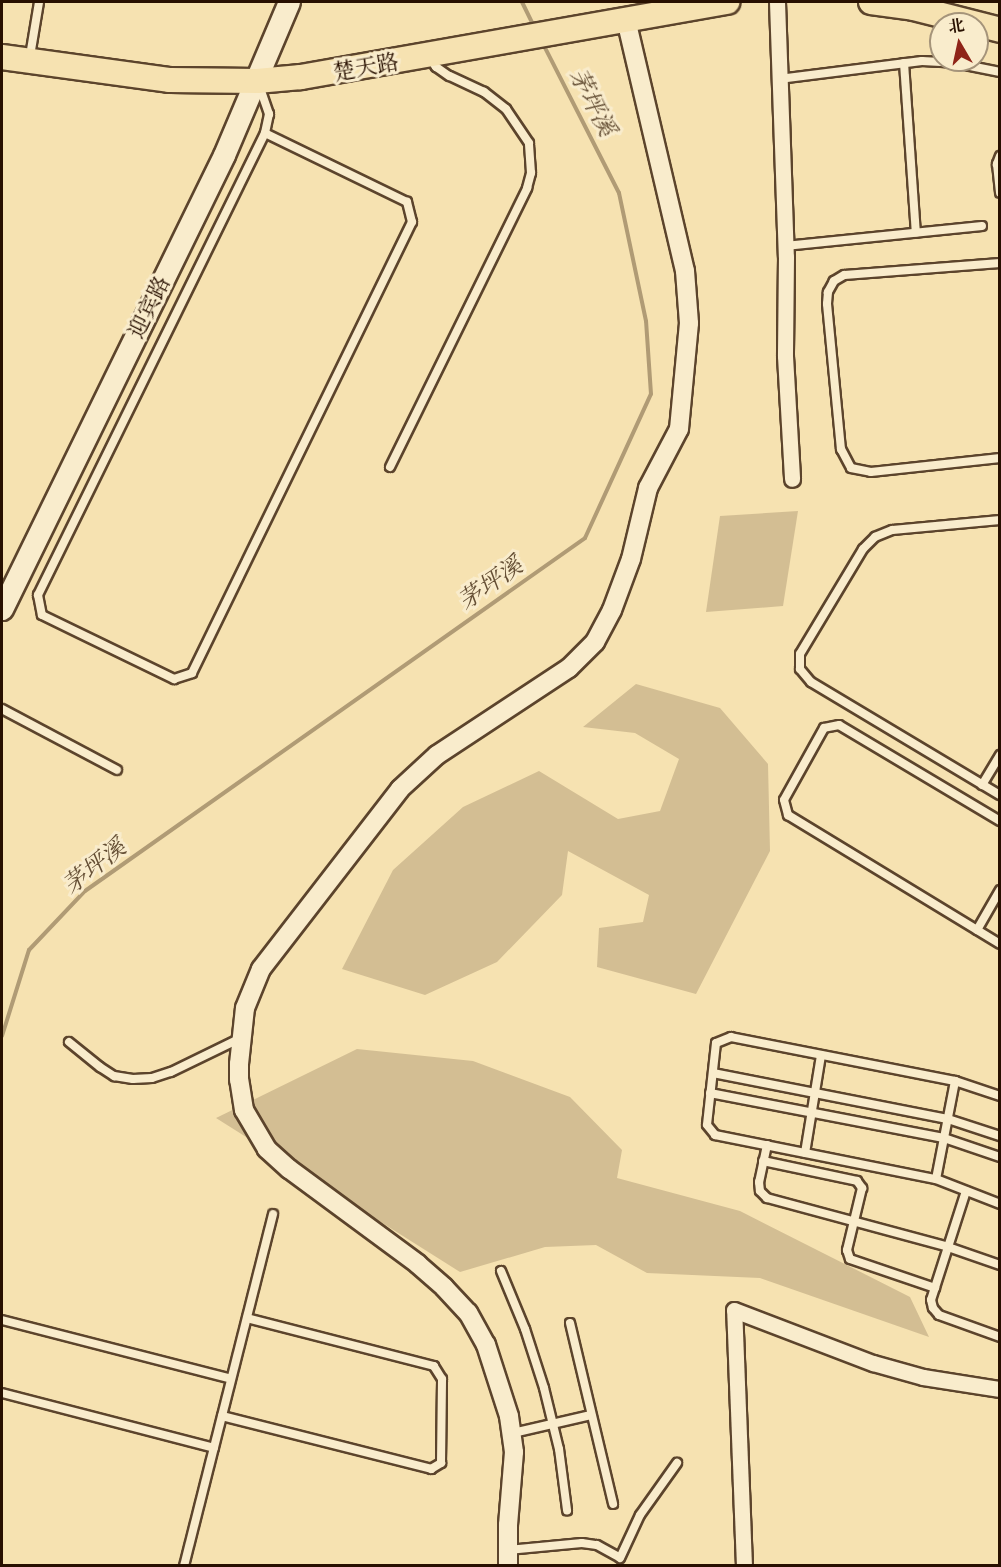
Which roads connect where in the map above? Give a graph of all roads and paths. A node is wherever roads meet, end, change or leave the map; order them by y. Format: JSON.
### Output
{"nodes":[{"id":1,"x":39,"y":2,"type":"edge"},
{"id":2,"x":289,"y":2,"type":"edge"},
{"id":3,"x":727,"y":2,"type":"edge"},
{"id":4,"x":777,"y":2,"type":"edge"},
{"id":5,"x":872,"y":2,"type":"edge"},
{"id":6,"x":626,"y":19,"type":"junction"},
{"id":7,"x":999,"y":30,"type":"edge"},
{"id":8,"x":429,"y":56,"type":"junction"},
{"id":9,"x":2,"y":57,"type":"edge"},
{"id":10,"x":30,"y":61,"type":"junction"},
{"id":11,"x":904,"y":63,"type":"junction"},
{"id":12,"x":999,"y":72,"type":"edge"},
{"id":13,"x":779,"y":79,"type":"junction"},
{"id":14,"x":257,"y":81,"type":"junction"},
{"id":15,"x":265,"y":133,"type":"junction"},
{"id":16,"x":999,"y":156,"type":"edge"},
{"id":17,"x":999,"y":193,"type":"edge"},
{"id":18,"x":982,"y":226,"type":"dead end"},
{"id":19,"x":916,"y":233,"type":"junction"},
{"id":20,"x":785,"y":246,"type":"junction"},
{"id":21,"x":999,"y":264,"type":"edge"},
{"id":22,"x":999,"y":458,"type":"edge"},
{"id":23,"x":390,"y":467,"type":"dead end"},
{"id":24,"x":792,"y":479,"type":"dead end"},
{"id":25,"x":999,"y":520,"type":"edge"},
{"id":26,"x":2,"y":609,"type":"edge"},
{"id":27,"x":2,"y":709,"type":"edge"},
{"id":28,"x":999,"y":755,"type":"edge"},
{"id":29,"x":117,"y":770,"type":"dead end"},
{"id":30,"x":982,"y":784,"type":"junction"},
{"id":31,"x":999,"y":795,"type":"edge"},
{"id":32,"x":999,"y":821,"type":"edge"},
{"id":33,"x":999,"y":890,"type":"edge"},
{"id":34,"x":976,"y":930,"type":"junction"},
{"id":35,"x":999,"y":944,"type":"edge"},
{"id":36,"x":242,"y":1037,"type":"junction"},
{"id":37,"x":69,"y":1042,"type":"dead end"},
{"id":38,"x":821,"y":1055,"type":"junction"},
{"id":39,"x":713,"y":1073,"type":"junction"},
{"id":40,"x":955,"y":1081,"type":"junction"},
{"id":41,"x":710,"y":1093,"type":"junction"},
{"id":42,"x":815,"y":1093,"type":"junction"},
{"id":43,"x":999,"y":1096,"type":"edge"},
{"id":44,"x":812,"y":1113,"type":"junction"},
{"id":45,"x":948,"y":1119,"type":"junction"},
{"id":46,"x":999,"y":1136,"type":"edge"},
{"id":47,"x":944,"y":1138,"type":"junction"},
{"id":48,"x":767,"y":1145,"type":"junction"},
{"id":49,"x":805,"y":1153,"type":"junction"},
{"id":50,"x":999,"y":1157,"type":"edge"},
{"id":51,"x":763,"y":1161,"type":"junction"},
{"id":52,"x":936,"y":1179,"type":"junction"},
{"id":53,"x":966,"y":1191,"type":"junction"},
{"id":54,"x":999,"y":1204,"type":"edge"},
{"id":55,"x":273,"y":1214,"type":"dead end"},
{"id":56,"x":853,"y":1222,"type":"junction"},
{"id":57,"x":948,"y":1247,"type":"junction"},
{"id":58,"x":999,"y":1265,"type":"edge"},
{"id":59,"x":501,"y":1271,"type":"dead end"},
{"id":60,"x":935,"y":1288,"type":"junction"},
{"id":61,"x":247,"y":1318,"type":"junction"},
{"id":62,"x":2,"y":1320,"type":"edge"},
{"id":63,"x":570,"y":1323,"type":"dead end"},
{"id":64,"x":999,"y":1337,"type":"edge"},
{"id":65,"x":231,"y":1379,"type":"junction"},
{"id":66,"x":999,"y":1389,"type":"edge"},
{"id":67,"x":2,"y":1393,"type":"edge"},
{"id":68,"x":591,"y":1414,"type":"junction"},
{"id":69,"x":222,"y":1416,"type":"junction"},
{"id":70,"x":553,"y":1424,"type":"junction"},
{"id":71,"x":511,"y":1434,"type":"junction"},
{"id":72,"x":214,"y":1448,"type":"junction"},
{"id":73,"x":677,"y":1463,"type":"dead end"},
{"id":74,"x":613,"y":1504,"type":"dead end"},
{"id":75,"x":567,"y":1510,"type":"dead end"},
{"id":76,"x":508,"y":1558,"type":"edge"},
{"id":77,"x":184,"y":1566,"type":"edge"},
{"id":78,"x":744,"y":1566,"type":"edge"}],
"edges":[{"from":1,"to":10,"type":"lane"},
{"from":2,"to":14,"type":"main road","name":"迎宾路"},
{"from":3,"to":6,"type":"highway","name":"楚天路"},
{"from":4,"to":13,"type":"street"},
{"from":5,"to":7,"type":"highway"},
{"from":6,"to":8,"type":"highway","name":"楚天路"},
{"from":6,"to":36,"type":"street"},
{"from":8,"to":14,"type":"highway","name":"楚天路"},
{"from":8,"to":23,"type":"lane"},
{"from":9,"to":10,"type":"highway","name":"楚天路"},
{"from":10,"to":14,"type":"highway","name":"楚天路"},
{"from":11,"to":12,"type":"lane"},
{"from":11,"to":13,"type":"lane"},
{"from":11,"to":19,"type":"lane"},
{"from":13,"to":20,"type":"street"},
{"from":14,"to":15,"type":"lane"},
{"from":14,"to":26,"type":"main road","name":"迎宾路"},
{"from":15,"to":15,"type":"lane"},
{"from":16,"to":17,"type":"lane"},
{"from":18,"to":19,"type":"lane"},
{"from":19,"to":20,"type":"lane"},
{"from":20,"to":24,"type":"street"},
{"from":21,"to":22,"type":"lane"},
{"from":25,"to":30,"type":"lane"},
{"from":27,"to":29,"type":"lane"},
{"from":28,"to":30,"type":"lane"},
{"from":30,"to":31,"type":"lane"},
{"from":32,"to":34,"type":"lane"},
{"from":33,"to":34,"type":"lane"},
{"from":34,"to":35,"type":"lane"},
{"from":36,"to":37,"type":"lane"},
{"from":36,"to":71,"type":"street"},
{"from":38,"to":39,"type":"lane"},
{"from":38,"to":40,"type":"lane"},
{"from":38,"to":42,"type":"lane"},
{"from":39,"to":41,"type":"lane"},
{"from":39,"to":42,"type":"lane"},
{"from":40,"to":43,"type":"lane"},
{"from":40,"to":45,"type":"lane"},
{"from":41,"to":44,"type":"lane"},
{"from":41,"to":48,"type":"lane"},
{"from":42,"to":44,"type":"lane"},
{"from":42,"to":45,"type":"lane"},
{"from":44,"to":47,"type":"lane"},
{"from":44,"to":49,"type":"lane"},
{"from":45,"to":46,"type":"lane"},
{"from":45,"to":47,"type":"lane"},
{"from":47,"to":50,"type":"lane"},
{"from":47,"to":52,"type":"lane"},
{"from":48,"to":49,"type":"lane"},
{"from":48,"to":51,"type":"lane"},
{"from":49,"to":52,"type":"lane"},
{"from":51,"to":56,"type":"lane"},
{"from":51,"to":56,"type":"lane"},
{"from":52,"to":53,"type":"lane"},
{"from":53,"to":54,"type":"lane"},
{"from":53,"to":57,"type":"lane"},
{"from":55,"to":61,"type":"lane"},
{"from":56,"to":57,"type":"lane"},
{"from":56,"to":60,"type":"lane"},
{"from":57,"to":58,"type":"lane"},
{"from":57,"to":60,"type":"lane"},
{"from":59,"to":70,"type":"lane"},
{"from":60,"to":64,"type":"lane"},
{"from":61,"to":65,"type":"lane"},
{"from":61,"to":69,"type":"lane"},
{"from":62,"to":65,"type":"lane"},
{"from":63,"to":68,"type":"lane"},
{"from":65,"to":69,"type":"lane"},
{"from":66,"to":78,"type":"street"},
{"from":67,"to":72,"type":"lane"},
{"from":68,"to":70,"type":"lane"},
{"from":68,"to":74,"type":"lane"},
{"from":69,"to":72,"type":"lane"},
{"from":70,"to":71,"type":"lane"},
{"from":70,"to":75,"type":"lane"},
{"from":71,"to":76,"type":"street"},
{"from":72,"to":77,"type":"lane"},
{"from":73,"to":76,"type":"lane"}]}
